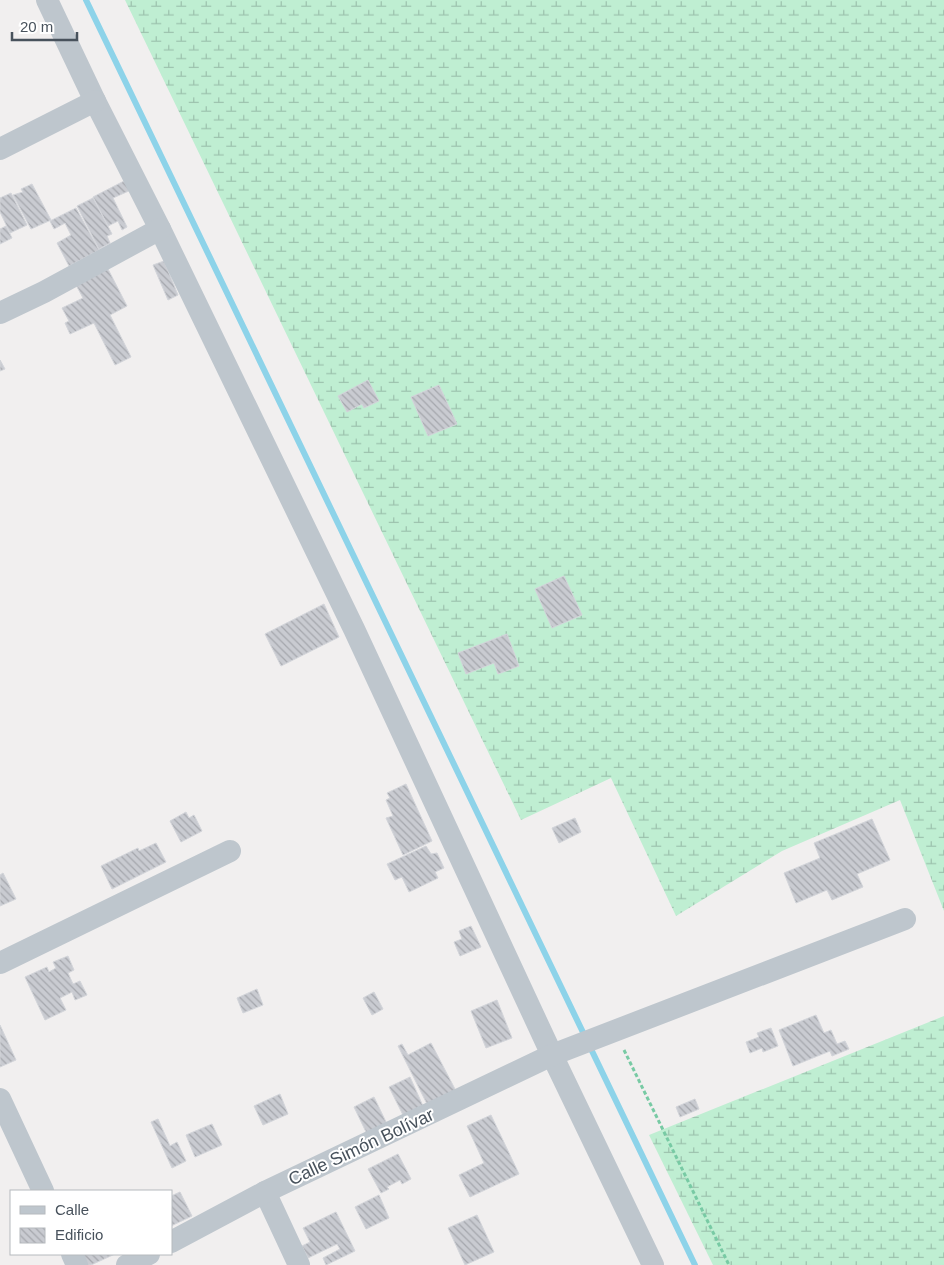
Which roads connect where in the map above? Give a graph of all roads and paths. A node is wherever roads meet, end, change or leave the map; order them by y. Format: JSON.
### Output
{"nodes":[{"id":1,"x":47,"y":0,"type":"edge"},
{"id":2,"x":95,"y":101,"type":"junction"},
{"id":3,"x":0,"y":149,"type":"edge"},
{"id":4,"x":160,"y":230,"type":"junction"},
{"id":5,"x":0,"y":313,"type":"edge"},
{"id":6,"x":230,"y":852,"type":"dead end"},
{"id":7,"x":905,"y":919,"type":"dead end"},
{"id":8,"x":0,"y":962,"type":"edge"},
{"id":9,"x":615,"y":1031,"type":"junction"},
{"id":10,"x":552,"y":1056,"type":"junction"},
{"id":11,"x":0,"y":1099,"type":"edge"},
{"id":12,"x":43,"y":1190,"type":"edge"},
{"id":13,"x":265,"y":1192,"type":"junction"},
{"id":14,"x":172,"y":1241,"type":"edge"},
{"id":15,"x":146,"y":1255,"type":"edge"},
{"id":16,"x":127,"y":1265,"type":"edge"},
{"id":17,"x":299,"y":1265,"type":"edge"},
{"id":18,"x":653,"y":1265,"type":"edge"},
{"id":19,"x":729,"y":1265,"type":"edge"}],
"edges":[{"from":1,"to":2,"type":"street"},
{"from":2,"to":3,"type":"street"},
{"from":2,"to":4,"type":"street"},
{"from":4,"to":5,"type":"street"},
{"from":4,"to":10,"type":"street"},
{"from":6,"to":8,"type":"street"},
{"from":7,"to":9,"type":"street","name":"Calle Simón Bolívar"},
{"from":9,"to":10,"type":"street","name":"Calle Simón Bolívar"},
{"from":9,"to":19,"type":"path"},
{"from":10,"to":13,"type":"street","name":"Calle Simón Bolívar"},
{"from":10,"to":18,"type":"street"},
{"from":11,"to":12,"type":"street"},
{"from":13,"to":14,"type":"street","name":"Calle Simón Bolívar"},
{"from":13,"to":17,"type":"street"},
{"from":15,"to":16,"type":"street"}]}
